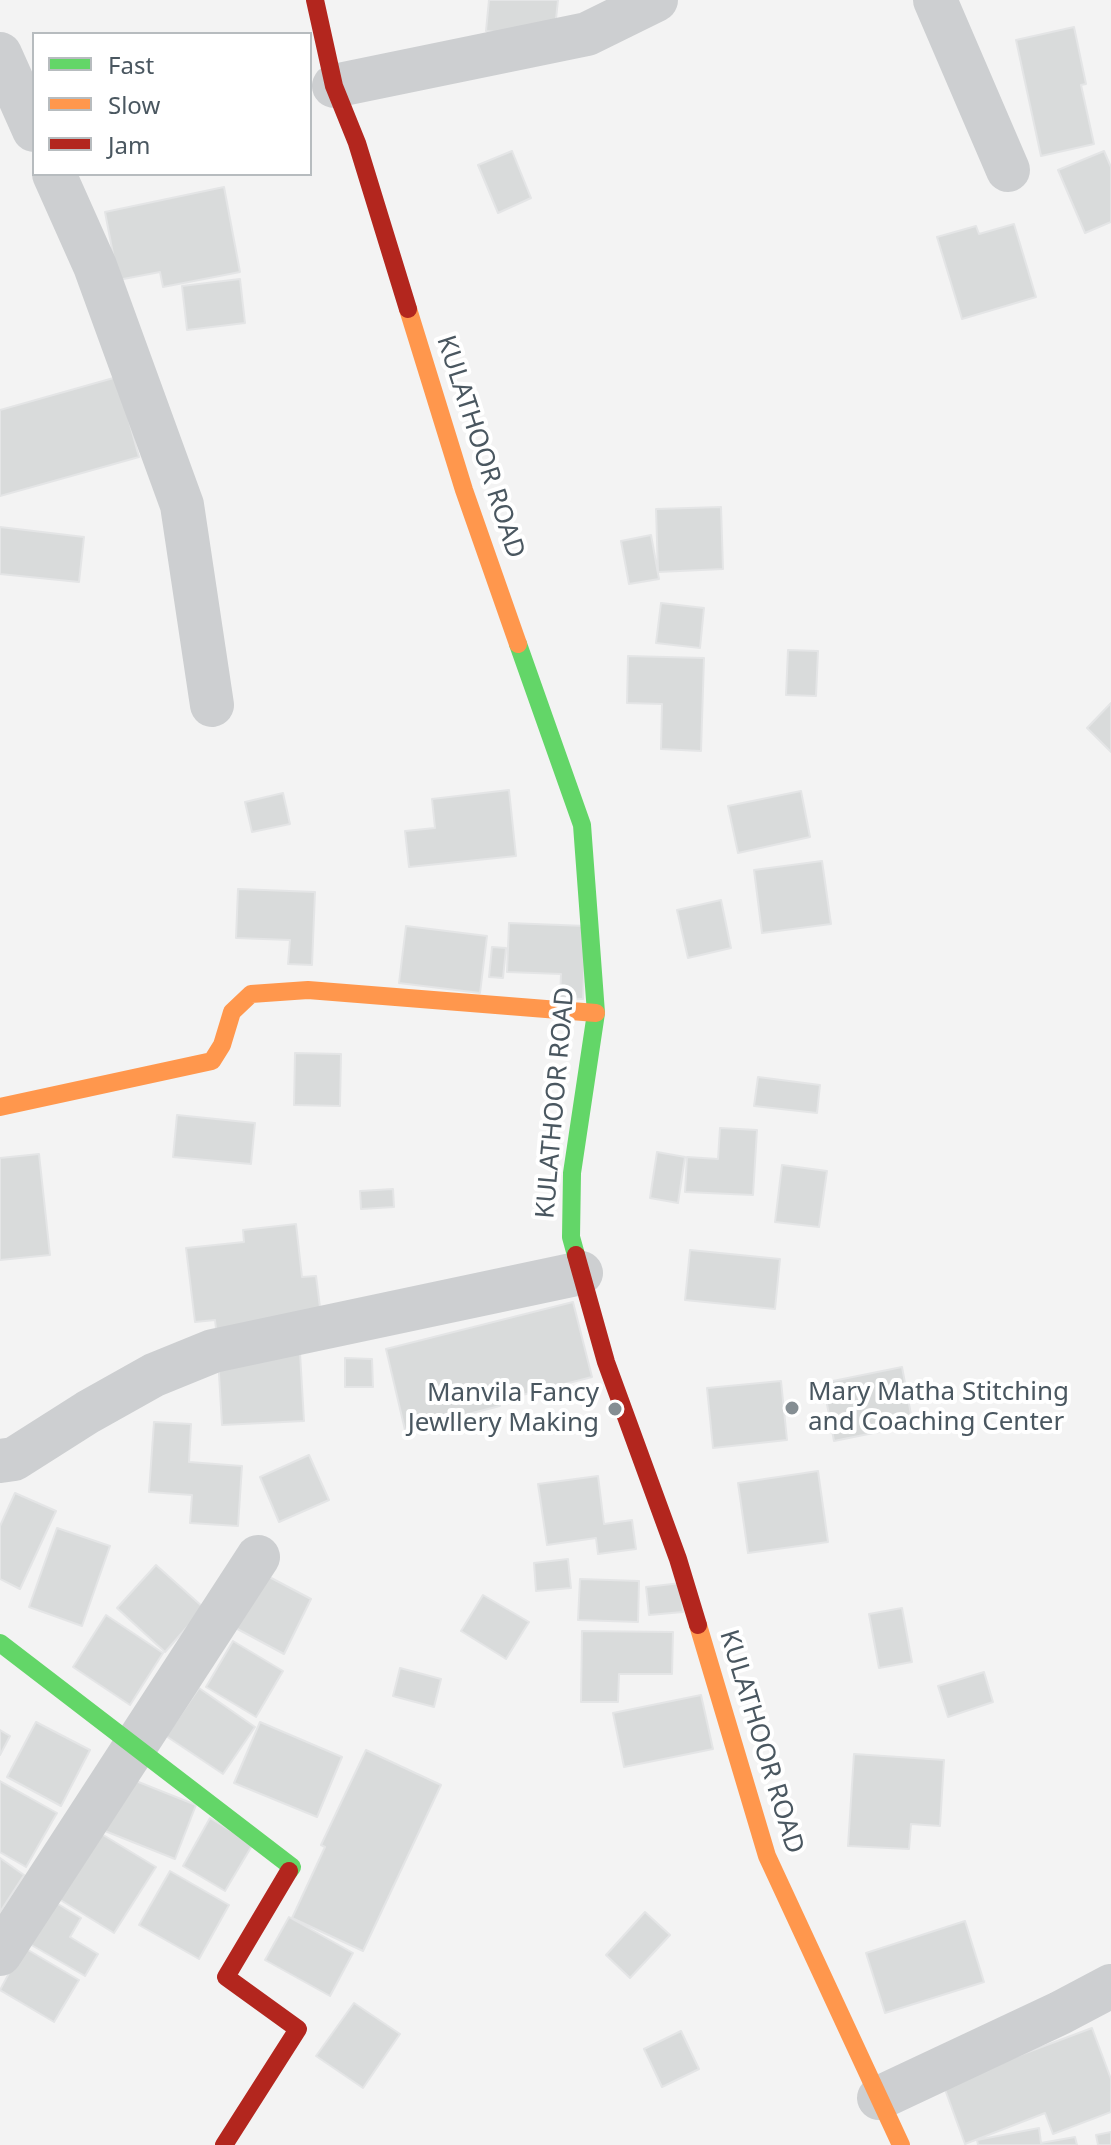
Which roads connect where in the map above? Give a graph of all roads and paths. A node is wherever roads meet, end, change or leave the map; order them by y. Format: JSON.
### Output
{"nodes":[{"id":1,"x":315,"y":0,"type":"edge"},
{"id":2,"x":656,"y":0,"type":"edge"},
{"id":3,"x":935,"y":0,"type":"edge"},
{"id":4,"x":0,"y":54,"type":"edge"},
{"id":5,"x":334,"y":86,"type":"junction"},
{"id":6,"x":32,"y":126,"type":"edge"},
{"id":7,"x":1008,"y":170,"type":"dead end"},
{"id":8,"x":55,"y":176,"type":"edge"},
{"id":9,"x":212,"y":705,"type":"dead end"},
{"id":10,"x":596,"y":1013,"type":"junction"},
{"id":11,"x":0,"y":1107,"type":"edge"},
{"id":12,"x":581,"y":1273,"type":"junction"},
{"id":13,"x":0,"y":1461,"type":"edge"},
{"id":14,"x":258,"y":1557,"type":"dead end"},
{"id":15,"x":0,"y":1643,"type":"edge"},
{"id":16,"x":134,"y":1746,"type":"junction"},
{"id":17,"x":0,"y":1954,"type":"edge"},
{"id":18,"x":1111,"y":1986,"type":"edge"},
{"id":19,"x":879,"y":2098,"type":"junction"},
{"id":20,"x":224,"y":2145,"type":"edge"},
{"id":21,"x":901,"y":2145,"type":"edge"}],
"edges":[{"from":1,"to":5,"type":"main road","name":"KULATHOOR ROAD"},
{"from":2,"to":5,"type":"street"},
{"from":3,"to":7,"type":"street"},
{"from":4,"to":6,"type":"street"},
{"from":5,"to":10,"type":"main road","name":"KULATHOOR ROAD"},
{"from":8,"to":9,"type":"street"},
{"from":10,"to":11,"type":"main road"},
{"from":10,"to":12,"type":"main road","name":"KULATHOOR ROAD"},
{"from":12,"to":13,"type":"street"},
{"from":12,"to":19,"type":"main road","name":"KULATHOOR ROAD"},
{"from":14,"to":16,"type":"street"},
{"from":15,"to":16,"type":"main road"},
{"from":16,"to":17,"type":"street"},
{"from":16,"to":20,"type":"main road"},
{"from":18,"to":19,"type":"street"},
{"from":19,"to":21,"type":"main road","name":"KULATHOOR ROAD"}]}
